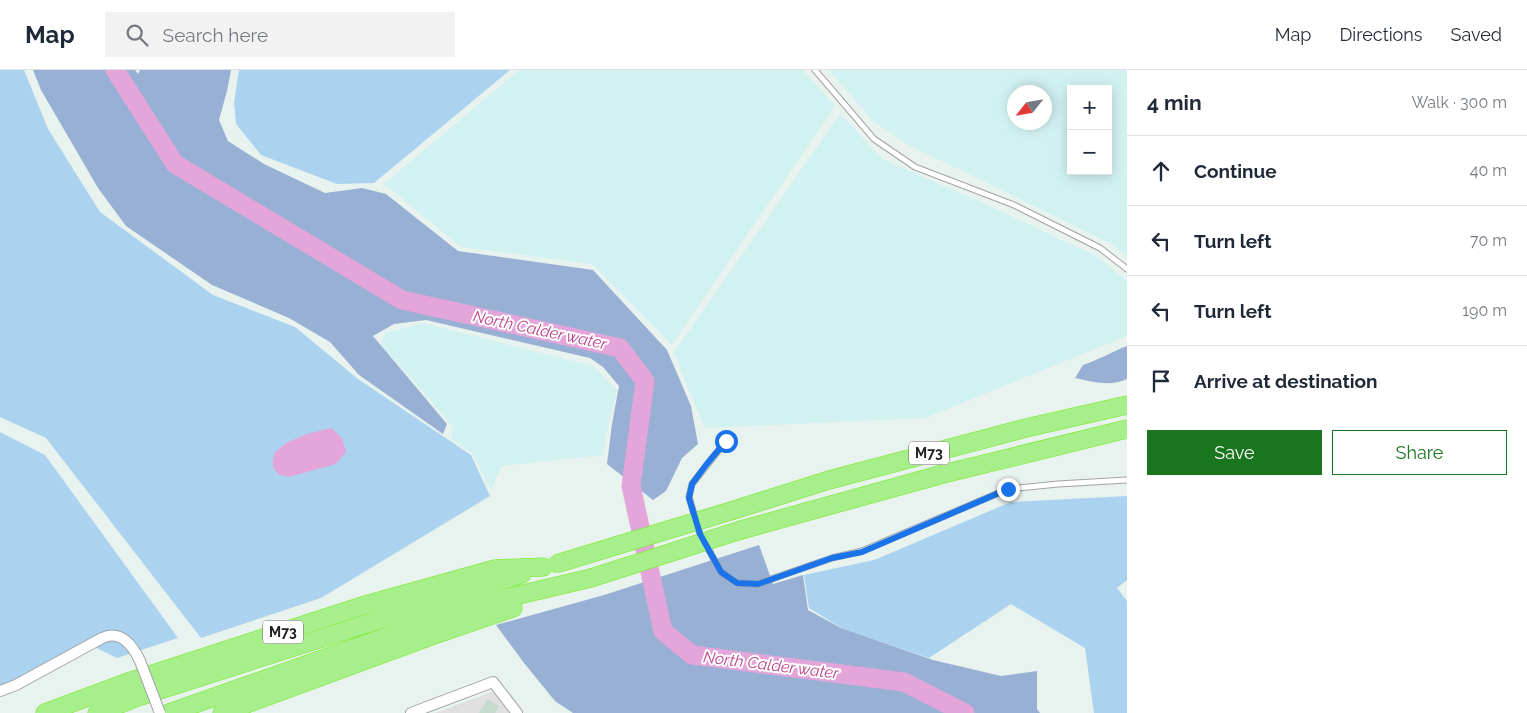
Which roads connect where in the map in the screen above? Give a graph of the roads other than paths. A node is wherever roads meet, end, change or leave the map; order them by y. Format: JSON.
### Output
{"nodes":[{"id":1,"x":815,"y":70,"type":"edge"},
{"id":2,"x":1127,"y":270,"type":"edge"},
{"id":3,"x":1127,"y":405,"type":"edge"},
{"id":4,"x":1127,"y":430,"type":"edge"},
{"id":5,"x":726,"y":441,"type":"dead end"},
{"id":6,"x":1127,"y":480,"type":"edge"},
{"id":7,"x":532,"y":569,"type":"junction"},
{"id":8,"x":538,"y":594,"type":"junction"},
{"id":9,"x":306,"y":664,"type":"junction"},
{"id":10,"x":0,"y":691,"type":"edge"},
{"id":11,"x":45,"y":713,"type":"edge"},
{"id":12,"x":98,"y":713,"type":"edge"},
{"id":13,"x":160,"y":713,"type":"edge"},
{"id":14,"x":169,"y":713,"type":"edge"},
{"id":15,"x":193,"y":713,"type":"edge"},
{"id":16,"x":222,"y":713,"type":"edge"},
{"id":17,"x":411,"y":713,"type":"edge"},
{"id":18,"x":517,"y":713,"type":"edge"}],
"edges":[{"from":1,"to":2,"type":"lane"},
{"from":3,"to":7,"type":"highway","number":"M73","bridge":true},
{"from":4,"to":8,"type":"highway","number":"M73","bridge":true},
{"from":5,"to":6,"type":"lane"},
{"from":7,"to":11,"type":"highway","number":"M73"},
{"from":7,"to":12,"type":"highway","number":"M73"},
{"from":8,"to":9,"type":"highway","number":"M73"},
{"from":8,"to":16,"type":"highway"},
{"from":9,"to":14,"type":"highway","number":"M73"},
{"from":9,"to":15,"type":"highway"},
{"from":10,"to":13,"type":"street","bridge":true},
{"from":17,"to":18,"type":"street"}]}
